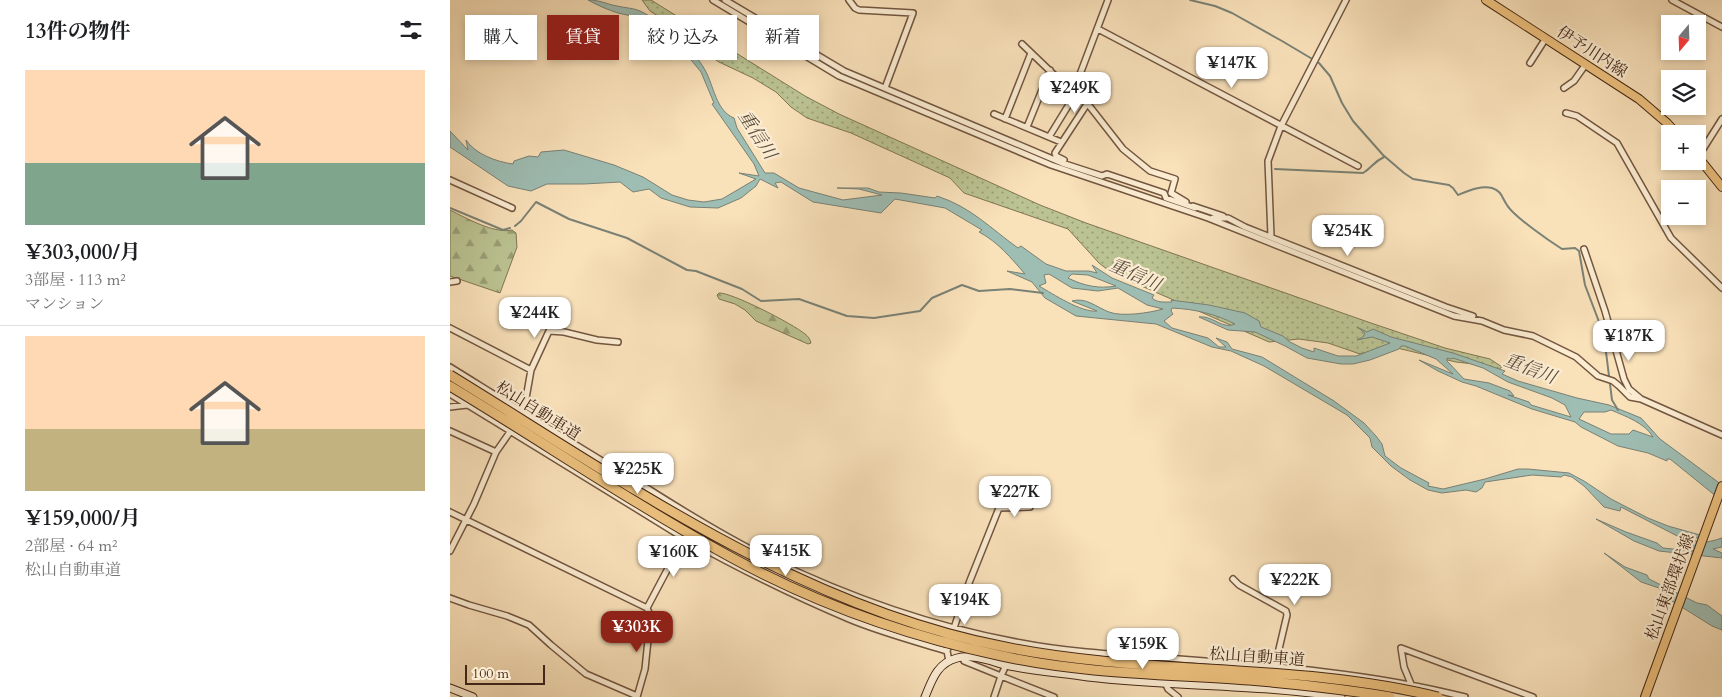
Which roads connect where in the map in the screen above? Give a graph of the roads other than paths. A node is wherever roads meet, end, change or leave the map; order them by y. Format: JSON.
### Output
{"nodes":[{"id":1,"x":713,"y":0,"type":"edge"},
{"id":2,"x":725,"y":0,"type":"edge"},
{"id":3,"x":850,"y":0,"type":"edge"},
{"id":4,"x":1108,"y":0,"type":"edge"},
{"id":5,"x":1346,"y":0,"type":"edge"},
{"id":6,"x":1486,"y":0,"type":"edge"},
{"id":7,"x":1672,"y":0,"type":"edge"},
{"id":8,"x":1722,"y":26,"type":"edge"},
{"id":9,"x":1098,"y":29,"type":"junction"},
{"id":10,"x":1546,"y":38,"type":"junction"},
{"id":11,"x":1022,"y":44,"type":"dead end"},
{"id":12,"x":1031,"y":53,"type":"junction"},
{"id":13,"x":1530,"y":63,"type":"dead end"},
{"id":14,"x":1586,"y":64,"type":"junction"},
{"id":15,"x":1050,"y":70,"type":"junction"},
{"id":16,"x":885,"y":88,"type":"junction"},
{"id":17,"x":1564,"y":88,"type":"dead end"},
{"id":18,"x":1073,"y":92,"type":"junction"},
{"id":19,"x":1087,"y":104,"type":"junction"},
{"id":20,"x":1566,"y":113,"type":"dead end"},
{"id":21,"x":994,"y":114,"type":"dead end"},
{"id":22,"x":1005,"y":119,"type":"junction"},
{"id":23,"x":1722,"y":119,"type":"edge"},
{"id":24,"x":1669,"y":125,"type":"edge"},
{"id":25,"x":1281,"y":126,"type":"junction"},
{"id":26,"x":1027,"y":128,"type":"junction"},
{"id":27,"x":1049,"y":137,"type":"junction"},
{"id":28,"x":1061,"y":142,"type":"junction"},
{"id":29,"x":1706,"y":144,"type":"edge"},
{"id":30,"x":1358,"y":166,"type":"dead end"},
{"id":31,"x":1706,"y":167,"type":"edge"},
{"id":32,"x":1083,"y":170,"type":"junction"},
{"id":33,"x":450,"y":180,"type":"edge"},
{"id":34,"x":1100,"y":182,"type":"junction"},
{"id":35,"x":1722,"y":187,"type":"edge"},
{"id":36,"x":512,"y":208,"type":"dead end"},
{"id":37,"x":1195,"y":208,"type":"junction"},
{"id":38,"x":1208,"y":218,"type":"junction"},
{"id":39,"x":1228,"y":218,"type":"junction"},
{"id":40,"x":1271,"y":236,"type":"junction"},
{"id":41,"x":1584,"y":249,"type":"dead end"},
{"id":42,"x":457,"y":280,"type":"dead end"},
{"id":43,"x":450,"y":282,"type":"edge"},
{"id":44,"x":1722,"y":288,"type":"edge"},
{"id":45,"x":1482,"y":321,"type":"junction"},
{"id":46,"x":450,"y":328,"type":"edge"},
{"id":47,"x":618,"y":342,"type":"dead end"},
{"id":48,"x":450,"y":367,"type":"edge"},
{"id":49,"x":531,"y":370,"type":"junction"},
{"id":50,"x":450,"y":374,"type":"edge"},
{"id":51,"x":450,"y":386,"type":"edge"},
{"id":52,"x":450,"y":394,"type":"edge"},
{"id":53,"x":1641,"y":399,"type":"junction"},
{"id":54,"x":467,"y":405,"type":"junction"},
{"id":55,"x":450,"y":407,"type":"edge"},
{"id":56,"x":522,"y":411,"type":"junction"},
{"id":57,"x":450,"y":431,"type":"edge"},
{"id":58,"x":510,"y":432,"type":"junction"},
{"id":59,"x":1722,"y":435,"type":"edge"},
{"id":60,"x":496,"y":452,"type":"junction"},
{"id":61,"x":1722,"y":486,"type":"edge"},
{"id":62,"x":1030,"y":507,"type":"dead end"},
{"id":63,"x":450,"y":512,"type":"edge"},
{"id":64,"x":466,"y":520,"type":"junction"},
{"id":65,"x":684,"y":538,"type":"junction"},
{"id":66,"x":450,"y":551,"type":"edge"},
{"id":67,"x":1233,"y":580,"type":"dead end"},
{"id":68,"x":450,"y":598,"type":"edge"},
{"id":69,"x":646,"y":608,"type":"junction"},
{"id":70,"x":954,"y":628,"type":"junction"},
{"id":71,"x":947,"y":651,"type":"junction"},
{"id":72,"x":962,"y":658,"type":"junction"},
{"id":73,"x":949,"y":661,"type":"junction"},
{"id":74,"x":1006,"y":665,"type":"junction"},
{"id":75,"x":1275,"y":666,"type":"junction"},
{"id":76,"x":1001,"y":676,"type":"junction"},
{"id":77,"x":1165,"y":683,"type":"junction"},
{"id":78,"x":1411,"y":684,"type":"junction"},
{"id":79,"x":450,"y":688,"type":"edge"},
{"id":80,"x":1269,"y":689,"type":"junction"},
{"id":81,"x":473,"y":697,"type":"edge"},
{"id":82,"x":637,"y":697,"type":"edge"},
{"id":83,"x":925,"y":697,"type":"edge"},
{"id":84,"x":994,"y":697,"type":"edge"},
{"id":85,"x":1054,"y":697,"type":"edge"},
{"id":86,"x":1178,"y":697,"type":"edge"},
{"id":87,"x":1267,"y":697,"type":"edge"},
{"id":88,"x":1341,"y":697,"type":"edge"},
{"id":89,"x":1390,"y":697,"type":"edge"},
{"id":90,"x":1438,"y":697,"type":"edge"},
{"id":91,"x":1465,"y":697,"type":"edge"},
{"id":92,"x":1533,"y":697,"type":"edge"},
{"id":93,"x":1645,"y":697,"type":"edge"}],
"edges":[{"from":1,"to":34,"type":"street"},
{"from":2,"to":16,"type":"street"},
{"from":3,"to":16,"type":"street"},
{"from":4,"to":9,"type":"street"},
{"from":5,"to":25,"type":"street"},
{"from":6,"to":10,"type":"main road","name":"伊予川内線"},
{"from":7,"to":8,"type":"street"},
{"from":9,"to":18,"type":"street"},
{"from":9,"to":25,"type":"street"},
{"from":10,"to":13,"type":"street"},
{"from":10,"to":14,"type":"main road","name":"伊予川内線"},
{"from":11,"to":12,"type":"street"},
{"from":12,"to":15,"type":"street"},
{"from":12,"to":22,"type":"street"},
{"from":14,"to":17,"type":"street"},
{"from":14,"to":24,"type":"main road","name":"伊予川内線"},
{"from":15,"to":18,"type":"street"},
{"from":15,"to":26,"type":"street"},
{"from":16,"to":32,"type":"street"},
{"from":18,"to":19,"type":"street"},
{"from":18,"to":27,"type":"street"},
{"from":19,"to":28,"type":"street"},
{"from":19,"to":37,"type":"street"},
{"from":20,"to":44,"type":"street"},
{"from":21,"to":22,"type":"street"},
{"from":22,"to":26,"type":"street"},
{"from":23,"to":29,"type":"street"},
{"from":25,"to":30,"type":"street"},
{"from":25,"to":40,"type":"street"},
{"from":26,"to":27,"type":"street"},
{"from":27,"to":28,"type":"street"},
{"from":28,"to":32,"type":"street"},
{"from":31,"to":35,"type":"main road"},
{"from":32,"to":34,"type":"street"},
{"from":32,"to":37,"type":"street"},
{"from":33,"to":36,"type":"street"},
{"from":34,"to":38,"type":"street"},
{"from":37,"to":39,"type":"street"},
{"from":38,"to":39,"type":"street"},
{"from":38,"to":45,"type":"street"},
{"from":39,"to":40,"type":"street"},
{"from":40,"to":45,"type":"street"},
{"from":41,"to":53,"type":"street"},
{"from":42,"to":43,"type":"street"},
{"from":45,"to":53,"type":"street"},
{"from":46,"to":49,"type":"street"},
{"from":47,"to":49,"type":"street"},
{"from":48,"to":56,"type":"street"},
{"from":49,"to":56,"type":"street"},
{"from":50,"to":90,"type":"highway","name":"松山自動車道","bridge":true},
{"from":51,"to":89,"type":"highway","name":"松山自動車道","bridge":true},
{"from":52,"to":54,"type":"street"},
{"from":53,"to":59,"type":"street"},
{"from":54,"to":55,"type":"street"},
{"from":54,"to":58,"type":"street"},
{"from":56,"to":58,"type":"street"},
{"from":56,"to":70,"type":"street"},
{"from":57,"to":60,"type":"street"},
{"from":58,"to":60,"type":"street"},
{"from":58,"to":65,"type":"street"},
{"from":60,"to":64,"type":"street"},
{"from":61,"to":93,"type":"main road","name":"松山東部環状線"},
{"from":62,"to":70,"type":"street"},
{"from":63,"to":64,"type":"street"},
{"from":64,"to":66,"type":"street"},
{"from":64,"to":69,"type":"street"},
{"from":65,"to":69,"type":"street"},
{"from":65,"to":71,"type":"street"},
{"from":67,"to":75,"type":"street"},
{"from":68,"to":82,"type":"street"},
{"from":69,"to":82,"type":"street"},
{"from":70,"to":71,"type":"street"},
{"from":70,"to":75,"type":"street"},
{"from":71,"to":73,"type":"street"},
{"from":72,"to":73,"type":"street"},
{"from":72,"to":74,"type":"street"},
{"from":72,"to":76,"type":"street"},
{"from":73,"to":83,"type":"street"},
{"from":74,"to":76,"type":"street"},
{"from":74,"to":77,"type":"street"},
{"from":75,"to":78,"type":"street"},
{"from":76,"to":84,"type":"street"},
{"from":76,"to":85,"type":"street"},
{"from":77,"to":80,"type":"street"},
{"from":77,"to":86,"type":"street"},
{"from":78,"to":91,"type":"street"},
{"from":78,"to":92,"type":"street"},
{"from":79,"to":81,"type":"street"},
{"from":80,"to":87,"type":"street"},
{"from":80,"to":88,"type":"street"}]}
